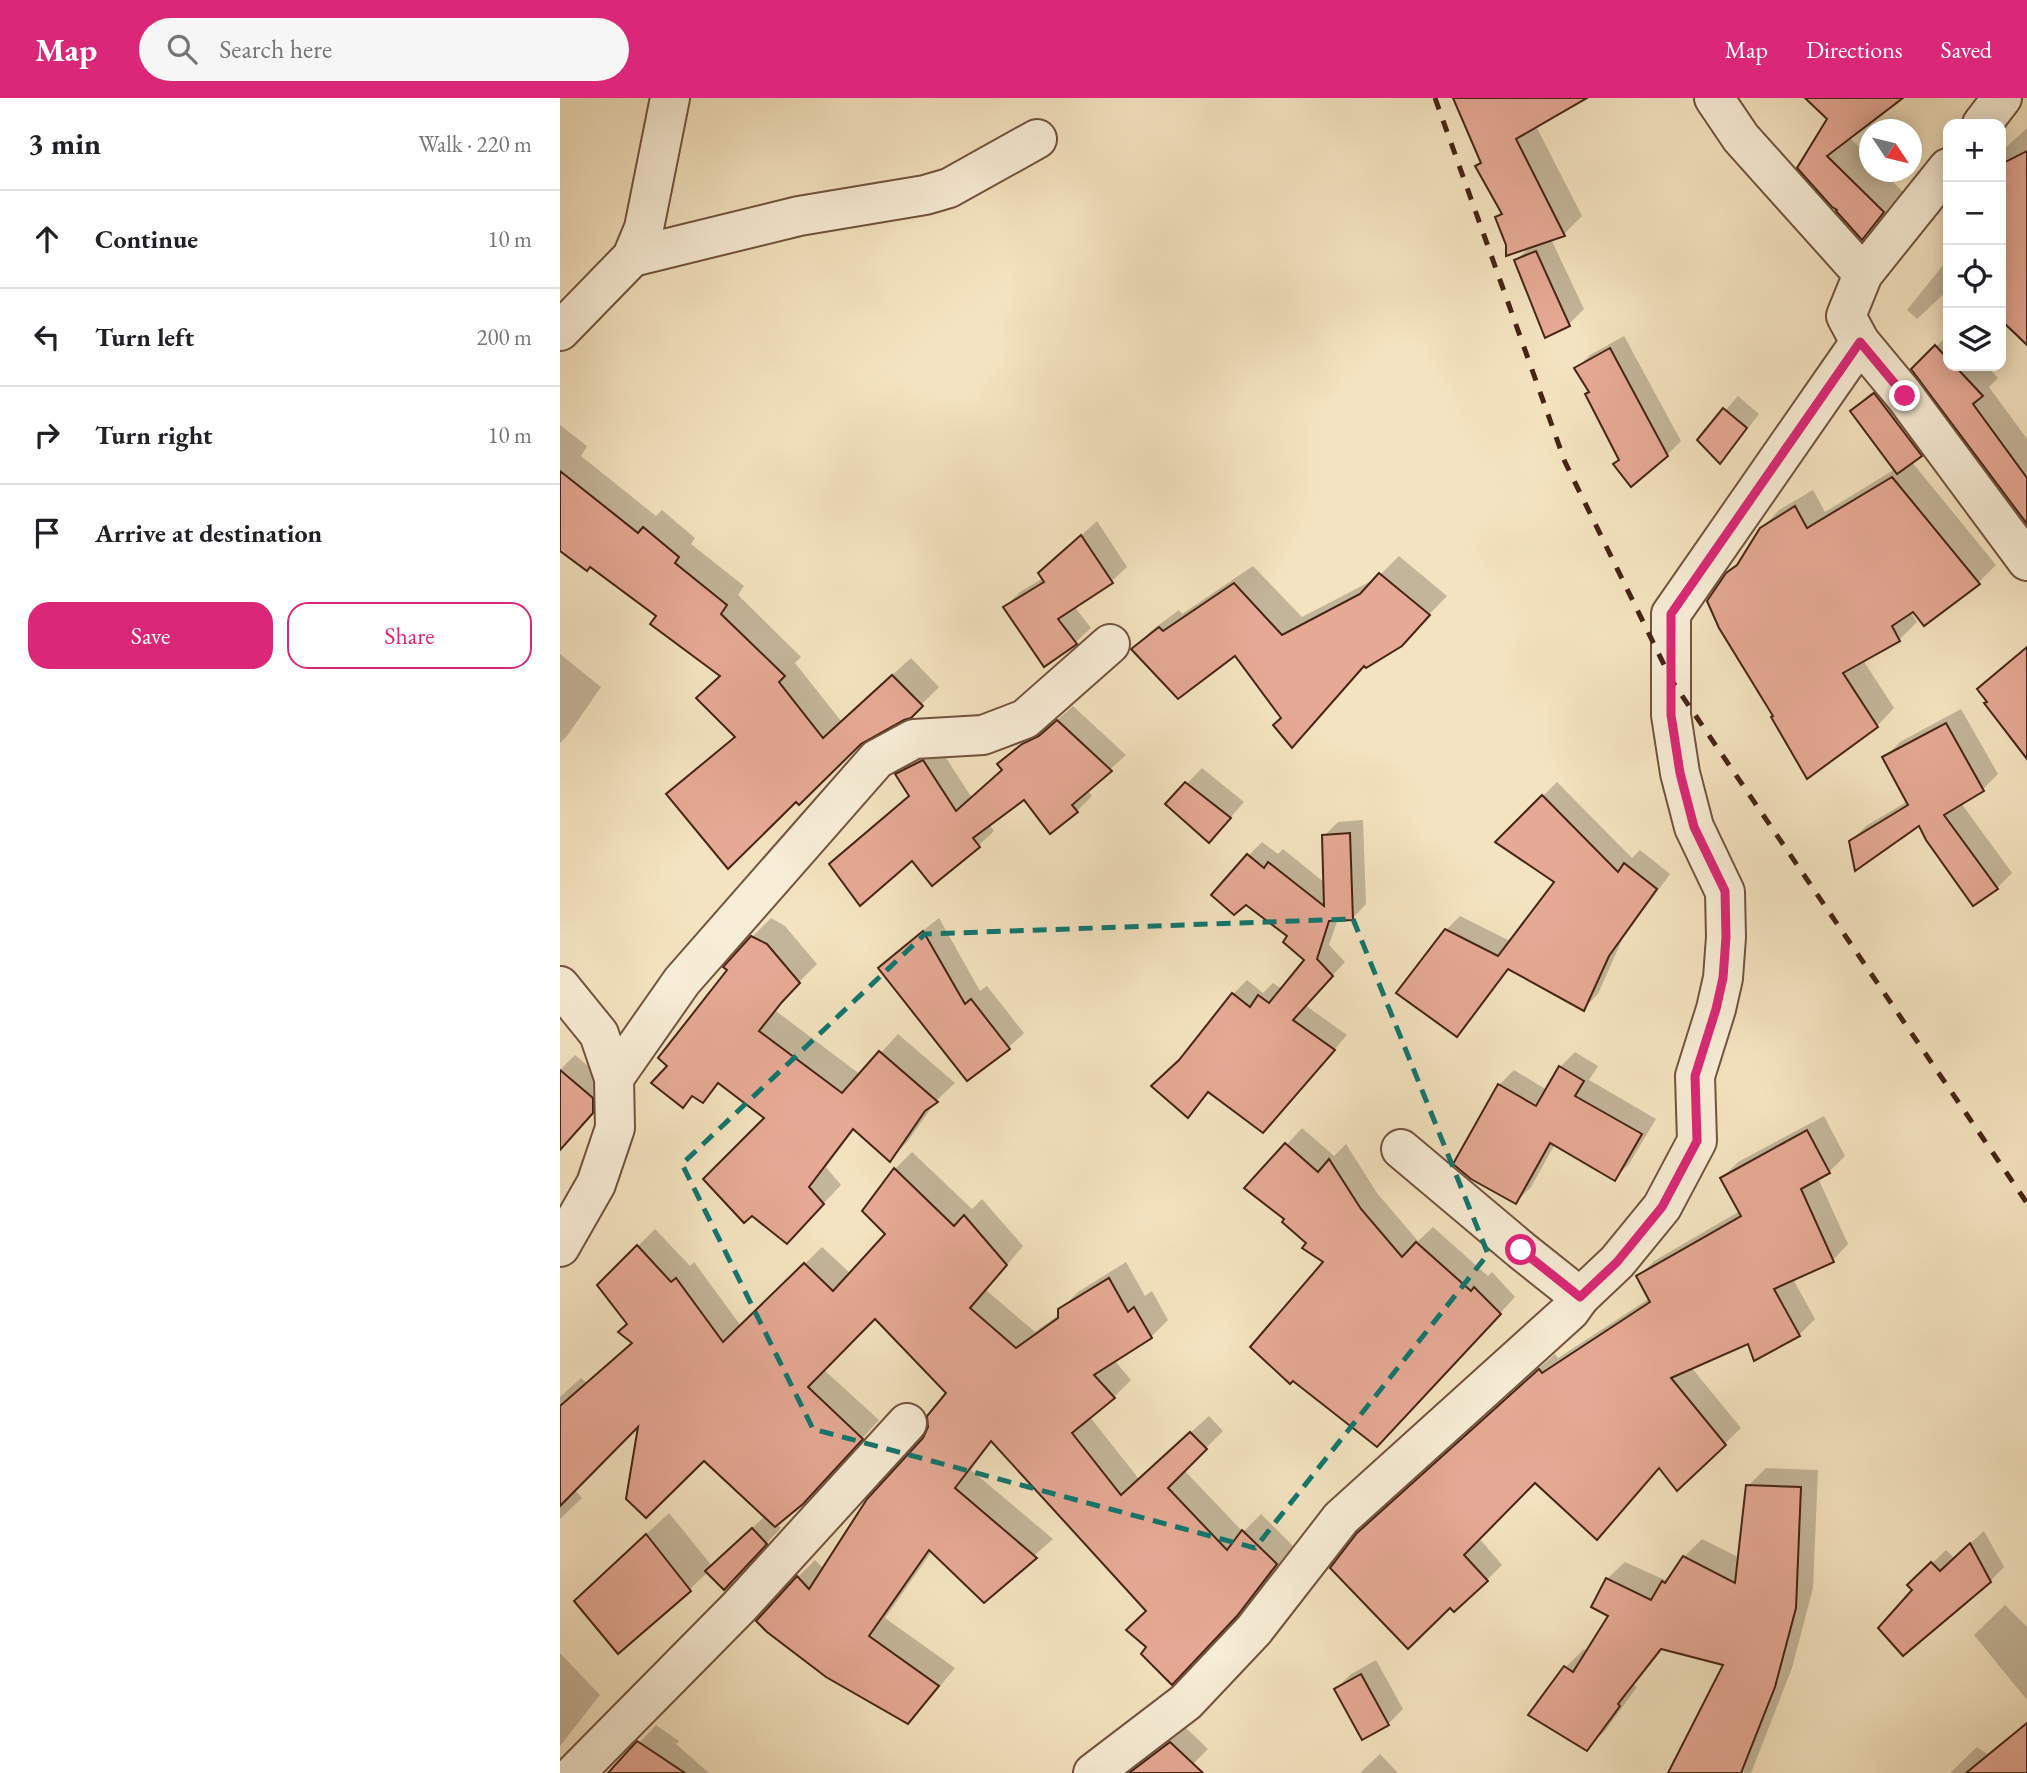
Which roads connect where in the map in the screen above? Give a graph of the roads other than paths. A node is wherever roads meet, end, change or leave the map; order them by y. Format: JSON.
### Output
{"nodes":[{"id":1,"x":670,"y":98,"type":"edge"},
{"id":2,"x":1714,"y":98,"type":"edge"},
{"id":3,"x":2002,"y":98,"type":"edge"},
{"id":4,"x":1987,"y":119,"type":"edge"},
{"id":5,"x":1037,"y":139,"type":"dead end"},
{"id":6,"x":1943,"y":174,"type":"edge"},
{"id":7,"x":632,"y":257,"type":"junction"},
{"id":8,"x":1863,"y":274,"type":"junction"},
{"id":9,"x":560,"y":331,"type":"edge"},
{"id":10,"x":1860,"y":342,"type":"junction"},
{"id":11,"x":2027,"y":561,"type":"edge"},
{"id":12,"x":1110,"y":644,"type":"dead end"},
{"id":13,"x":560,"y":986,"type":"edge"},
{"id":14,"x":614,"y":1078,"type":"junction"},
{"id":15,"x":1401,"y":1149,"type":"dead end"},
{"id":16,"x":560,"y":1247,"type":"edge"},
{"id":17,"x":1580,"y":1297,"type":"junction"},
{"id":18,"x":907,"y":1423,"type":"dead end"},
{"id":19,"x":575,"y":1773,"type":"edge"},
{"id":20,"x":1093,"y":1773,"type":"edge"}],
"edges":[{"from":1,"to":7,"type":"street"},
{"from":2,"to":8,"type":"street"},
{"from":3,"to":4,"type":"street"},
{"from":5,"to":7,"type":"street"},
{"from":6,"to":8,"type":"street"},
{"from":7,"to":9,"type":"street"},
{"from":8,"to":10,"type":"street"},
{"from":10,"to":11,"type":"street"},
{"from":10,"to":17,"type":"street"},
{"from":12,"to":14,"type":"street"},
{"from":13,"to":14,"type":"street"},
{"from":14,"to":16,"type":"street"},
{"from":15,"to":17,"type":"street"},
{"from":17,"to":20,"type":"street"},
{"from":18,"to":19,"type":"street"}]}
